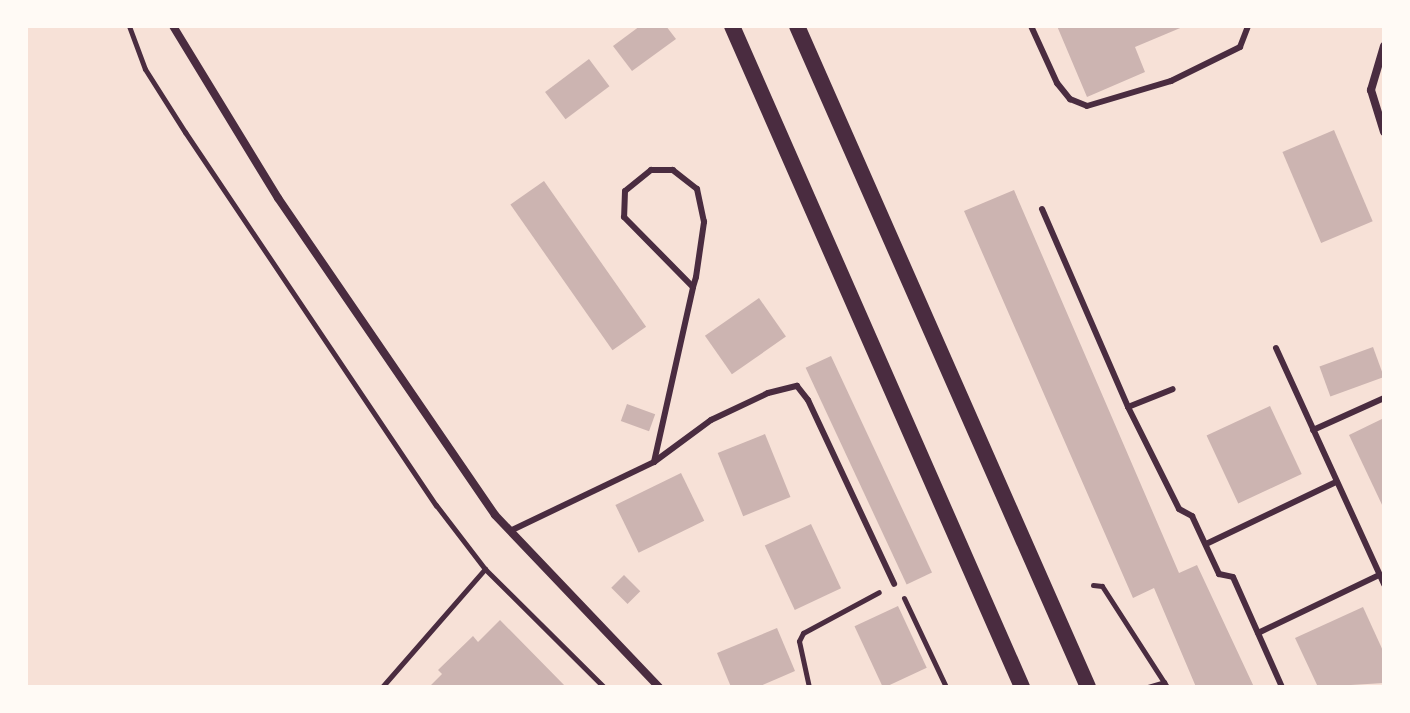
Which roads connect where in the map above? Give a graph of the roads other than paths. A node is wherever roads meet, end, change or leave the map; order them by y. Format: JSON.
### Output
{"nodes":[{"id":1,"x":173,"y":26,"type":"edge"},
{"id":2,"x":732,"y":26,"type":"edge"},
{"id":3,"x":797,"y":26,"type":"edge"},
{"id":4,"x":1031,"y":26,"type":"edge"},
{"id":5,"x":1248,"y":26,"type":"edge"},
{"id":6,"x":1384,"y":46,"type":"edge"},
{"id":7,"x":1384,"y":132,"type":"edge"},
{"id":8,"x":1042,"y":209,"type":"dead end"},
{"id":9,"x":693,"y":287,"type":"junction"},
{"id":10,"x":1276,"y":348,"type":"dead end"},
{"id":11,"x":1173,"y":389,"type":"dead end"},
{"id":12,"x":1384,"y":398,"type":"edge"},
{"id":13,"x":1128,"y":407,"type":"junction"},
{"id":14,"x":1313,"y":430,"type":"junction"},
{"id":15,"x":654,"y":462,"type":"junction"},
{"id":16,"x":1336,"y":482,"type":"junction"},
{"id":17,"x":510,"y":531,"type":"junction"},
{"id":18,"x":1206,"y":544,"type":"junction"},
{"id":19,"x":1379,"y":575,"type":"junction"},
{"id":20,"x":894,"y":584,"type":"road end"},
{"id":21,"x":1384,"y":584,"type":"edge"},
{"id":22,"x":1258,"y":633,"type":"junction"},
{"id":23,"x":659,"y":687,"type":"edge"},
{"id":24,"x":1022,"y":687,"type":"edge"},
{"id":25,"x":1088,"y":687,"type":"edge"},
{"id":26,"x":1282,"y":687,"type":"edge"}],
"edges":[{"from":1,"to":17,"type":"street"},
{"from":2,"to":24,"type":"main road"},
{"from":3,"to":25,"type":"main road"},
{"from":4,"to":5,"type":"lane"},
{"from":6,"to":7,"type":"street"},
{"from":8,"to":13,"type":"lane"},
{"from":9,"to":9,"type":"lane"},
{"from":9,"to":15,"type":"lane"},
{"from":10,"to":14,"type":"lane"},
{"from":11,"to":13,"type":"lane"},
{"from":12,"to":14,"type":"lane"},
{"from":13,"to":18,"type":"lane"},
{"from":14,"to":16,"type":"lane"},
{"from":15,"to":17,"type":"lane"},
{"from":15,"to":20,"type":"lane"},
{"from":16,"to":18,"type":"lane"},
{"from":16,"to":19,"type":"lane"},
{"from":17,"to":23,"type":"street"},
{"from":18,"to":22,"type":"lane"},
{"from":19,"to":21,"type":"lane"},
{"from":19,"to":22,"type":"lane"},
{"from":22,"to":26,"type":"lane"}]}
